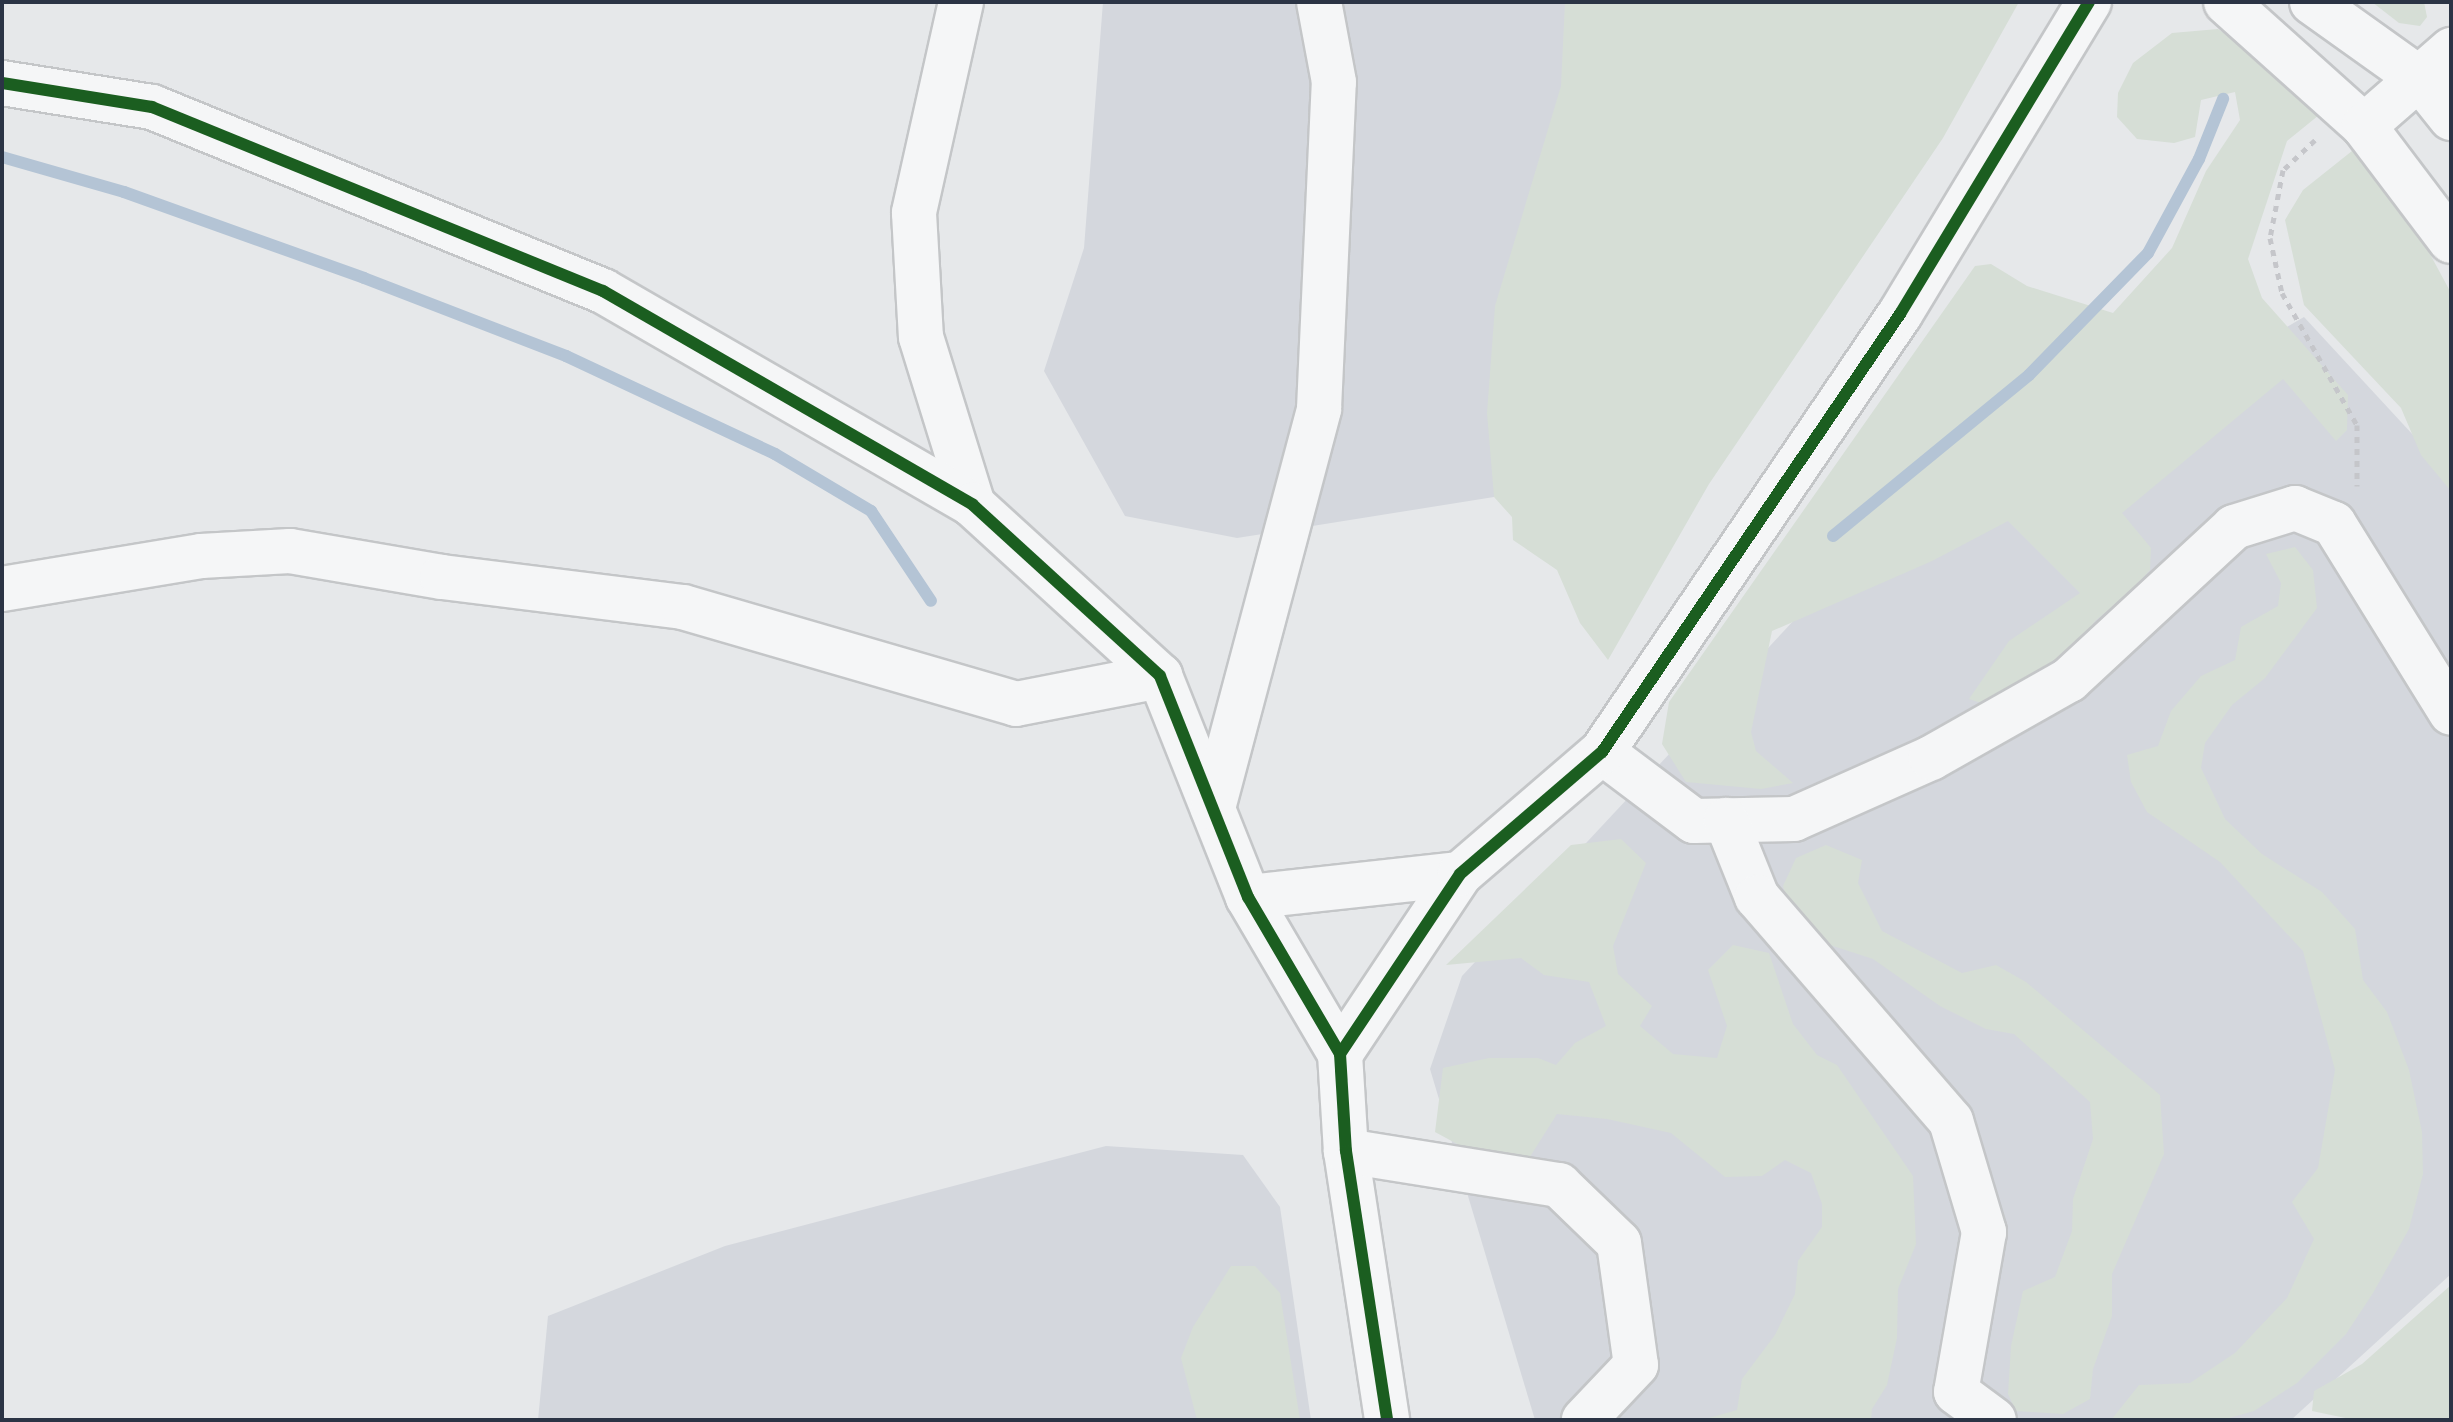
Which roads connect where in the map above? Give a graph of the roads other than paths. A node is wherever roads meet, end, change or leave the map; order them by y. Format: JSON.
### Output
{"nodes":[{"id":1,"x":961,"y":2,"type":"edge"},
{"id":2,"x":1319,"y":2,"type":"edge"},
{"id":3,"x":2089,"y":2,"type":"edge"},
{"id":4,"x":2226,"y":2,"type":"edge"},
{"id":5,"x":2312,"y":2,"type":"edge"},
{"id":6,"x":2451,"y":50,"type":"edge"},
{"id":7,"x":2420,"y":79,"type":"junction"},
{"id":8,"x":2,"y":83,"type":"edge"},
{"id":9,"x":2451,"y":118,"type":"edge"},
{"id":10,"x":2345,"y":128,"type":"junction"},
{"id":11,"x":2451,"y":241,"type":"edge"},
{"id":12,"x":973,"y":505,"type":"junction"},
{"id":13,"x":2,"y":589,"type":"edge"},
{"id":14,"x":1160,"y":676,"type":"junction"},
{"id":15,"x":2451,"y":713,"type":"edge"},
{"id":16,"x":1602,"y":752,"type":"junction"},
{"id":17,"x":1213,"y":808,"type":"junction"},
{"id":18,"x":1726,"y":820,"type":"junction"},
{"id":19,"x":1460,"y":874,"type":"junction"},
{"id":20,"x":1248,"y":897,"type":"junction"},
{"id":21,"x":1340,"y":1054,"type":"junction"},
{"id":22,"x":1346,"y":1151,"type":"junction"},
{"id":23,"x":1387,"y":1420,"type":"edge"},
{"id":24,"x":1584,"y":1420,"type":"edge"},
{"id":25,"x":1994,"y":1420,"type":"edge"}],
"edges":[{"from":1,"to":12,"type":"street"},
{"from":2,"to":17,"type":"street"},
{"from":3,"to":16,"type":"street"},
{"from":4,"to":10,"type":"street"},
{"from":5,"to":7,"type":"street"},
{"from":6,"to":7,"type":"street"},
{"from":7,"to":9,"type":"street"},
{"from":7,"to":10,"type":"street"},
{"from":8,"to":12,"type":"street"},
{"from":10,"to":11,"type":"street"},
{"from":12,"to":14,"type":"street"},
{"from":13,"to":14,"type":"street"},
{"from":14,"to":17,"type":"street"},
{"from":15,"to":18,"type":"street"},
{"from":16,"to":18,"type":"street"},
{"from":16,"to":19,"type":"street"},
{"from":17,"to":20,"type":"street"},
{"from":18,"to":25,"type":"street"},
{"from":19,"to":20,"type":"street"},
{"from":19,"to":21,"type":"street"},
{"from":20,"to":21,"type":"street"},
{"from":21,"to":22,"type":"street"},
{"from":22,"to":23,"type":"street"},
{"from":22,"to":24,"type":"street"}]}
